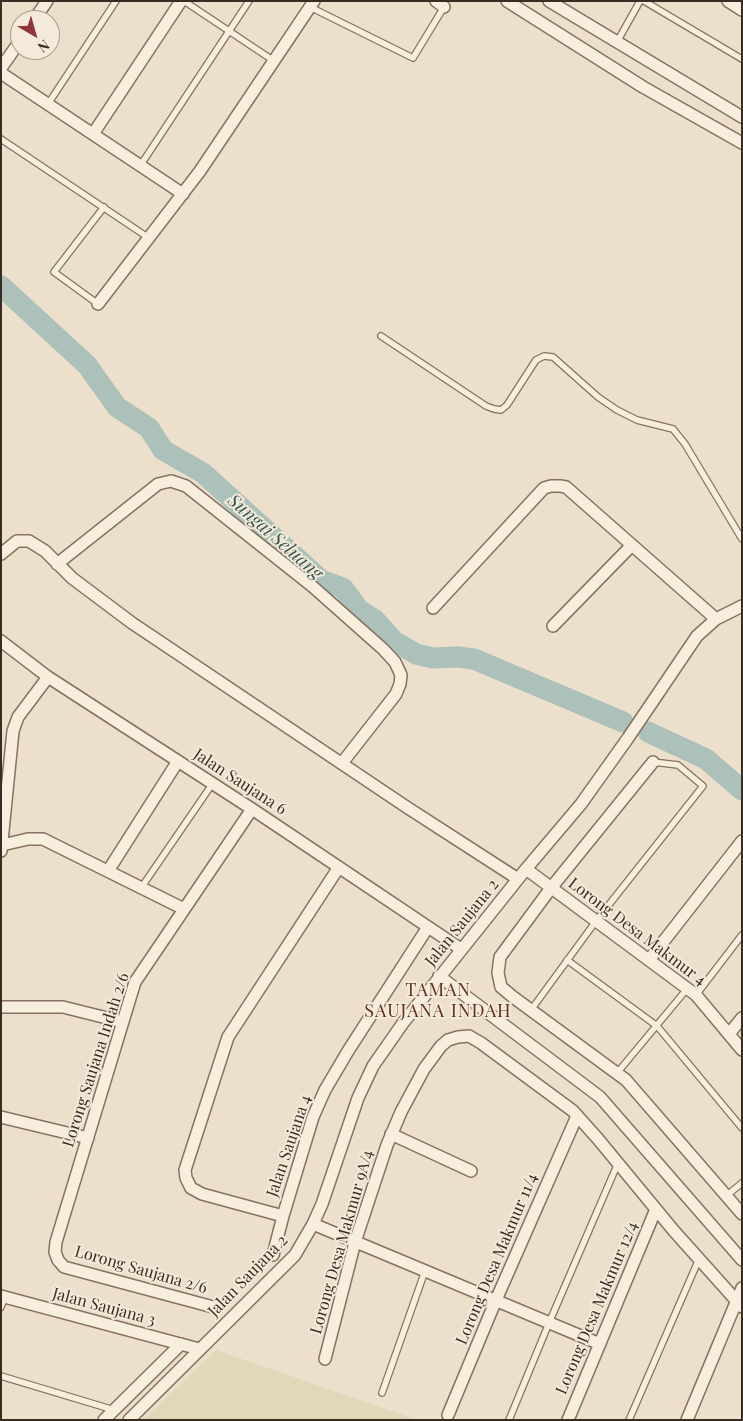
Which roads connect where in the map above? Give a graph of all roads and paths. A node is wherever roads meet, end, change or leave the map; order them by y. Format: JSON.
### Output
{"nodes":[{"id":1,"x":116,"y":1,"type":"edge"},
{"id":2,"x":182,"y":1,"type":"edge"},
{"id":3,"x":249,"y":1,"type":"edge"},
{"id":4,"x":507,"y":1,"type":"edge"},
{"id":5,"x":549,"y":1,"type":"edge"},
{"id":6,"x":642,"y":1,"type":"edge"},
{"id":7,"x":728,"y":1,"type":"edge"},
{"id":8,"x":312,"y":4,"type":"edge"},
{"id":9,"x":440,"y":4,"type":"edge"},
{"id":10,"x":742,"y":10,"type":"edge"},
{"id":11,"x":229,"y":31,"type":"junction"},
{"id":12,"x":617,"y":42,"type":"junction"},
{"id":13,"x":10,"y":55,"type":"edge"},
{"id":14,"x":742,"y":60,"type":"edge"},
{"id":15,"x":274,"y":61,"type":"junction"},
{"id":16,"x":1,"y":68,"type":"edge"},
{"id":17,"x":1,"y":73,"type":"edge"},
{"id":18,"x":48,"y":104,"type":"junction"},
{"id":19,"x":742,"y":117,"type":"edge"},
{"id":20,"x":93,"y":134,"type":"junction"},
{"id":21,"x":1,"y":138,"type":"edge"},
{"id":22,"x":742,"y":143,"type":"edge"},
{"id":23,"x":140,"y":166,"type":"junction"},
{"id":24,"x":183,"y":194,"type":"junction"},
{"id":25,"x":104,"y":208,"type":"junction"},
{"id":26,"x":149,"y":238,"type":"junction"},
{"id":27,"x":98,"y":304,"type":"joint"},
{"id":28,"x":381,"y":336,"type":"dead end"},
{"id":29,"x":742,"y":540,"type":"edge"},
{"id":30,"x":632,"y":545,"type":"junction"},
{"id":31,"x":1,"y":554,"type":"edge"},
{"id":32,"x":57,"y":564,"type":"junction"},
{"id":33,"x":742,"y":606,"type":"edge"},
{"id":34,"x":433,"y":608,"type":"dead end"},
{"id":35,"x":716,"y":619,"type":"junction"},
{"id":36,"x":553,"y":626,"type":"dead end"},
{"id":37,"x":1,"y":642,"type":"edge"},
{"id":38,"x":48,"y":677,"type":"junction"},
{"id":39,"x":178,"y":761,"type":"junction"},
{"id":40,"x":653,"y":762,"type":"joint"},
{"id":41,"x":342,"y":763,"type":"junction"},
{"id":42,"x":212,"y":783,"type":"junction"},
{"id":43,"x":252,"y":809,"type":"junction"},
{"id":44,"x":742,"y":840,"type":"edge"},
{"id":45,"x":2,"y":845,"type":"edge"},
{"id":46,"x":1,"y":851,"type":"edge"},
{"id":47,"x":340,"y":867,"type":"junction"},
{"id":48,"x":526,"y":869,"type":"junction"},
{"id":49,"x":108,"y":871,"type":"junction"},
{"id":50,"x":518,"y":879,"type":"junction"},
{"id":51,"x":141,"y":888,"type":"junction"},
{"id":52,"x":551,"y":888,"type":"junction"},
{"id":53,"x":184,"y":909,"type":"junction"},
{"id":54,"x":596,"y":921,"type":"junction"},
{"id":55,"x":428,"y":927,"type":"junction"},
{"id":56,"x":742,"y":935,"type":"edge"},
{"id":57,"x":461,"y":949,"type":"junction"},
{"id":58,"x":567,"y":960,"type":"junction"},
{"id":59,"x":649,"y":960,"type":"junction"},
{"id":60,"x":439,"y":976,"type":"junction"},
{"id":61,"x":692,"y":992,"type":"junction"},
{"id":62,"x":1,"y":1007,"type":"edge"},
{"id":63,"x":531,"y":1010,"type":"junction"},
{"id":64,"x":742,"y":1018,"type":"edge"},
{"id":65,"x":123,"y":1022,"type":"junction"},
{"id":66,"x":657,"y":1026,"type":"junction"},
{"id":67,"x":729,"y":1034,"type":"junction"},
{"id":68,"x":742,"y":1050,"type":"edge"},
{"id":69,"x":617,"y":1073,"type":"junction"},
{"id":70,"x":577,"y":1116,"type":"junction"},
{"id":71,"x":1,"y":1117,"type":"edge"},
{"id":72,"x":742,"y":1128,"type":"edge"},
{"id":73,"x":391,"y":1134,"type":"junction"},
{"id":74,"x":88,"y":1138,"type":"junction"},
{"id":75,"x":618,"y":1162,"type":"junction"},
{"id":76,"x":471,"y":1171,"type":"dead end"},
{"id":77,"x":742,"y":1183,"type":"edge"},
{"id":78,"x":726,"y":1196,"type":"junction"},
{"id":79,"x":656,"y":1209,"type":"junction"},
{"id":80,"x":742,"y":1214,"type":"edge"},
{"id":81,"x":283,"y":1216,"type":"junction"},
{"id":82,"x":313,"y":1224,"type":"junction"},
{"id":83,"x":355,"y":1242,"type":"junction"},
{"id":84,"x":273,"y":1255,"type":"dead end"},
{"id":85,"x":699,"y":1259,"type":"junction"},
{"id":86,"x":58,"y":1260,"type":"joint"},
{"id":87,"x":742,"y":1260,"type":"edge"},
{"id":88,"x":425,"y":1271,"type":"junction"},
{"id":89,"x":742,"y":1288,"type":"edge"},
{"id":90,"x":2,"y":1300,"type":"edge"},
{"id":91,"x":496,"y":1300,"type":"junction"},
{"id":92,"x":739,"y":1304,"type":"edge"},
{"id":93,"x":217,"y":1308,"type":"dead end"},
{"id":94,"x":549,"y":1323,"type":"junction"},
{"id":95,"x":181,"y":1344,"type":"junction"},
{"id":96,"x":600,"y":1344,"type":"junction"},
{"id":97,"x":199,"y":1349,"type":"junction"},
{"id":98,"x":325,"y":1359,"type":"dead end"},
{"id":99,"x":1,"y":1376,"type":"edge"},
{"id":100,"x":382,"y":1394,"type":"dead end"},
{"id":101,"x":114,"y":1410,"type":"junction"},
{"id":102,"x":448,"y":1415,"type":"dead end"},
{"id":103,"x":104,"y":1420,"type":"edge"},
{"id":104,"x":129,"y":1420,"type":"edge"},
{"id":105,"x":509,"y":1420,"type":"edge"},
{"id":106,"x":568,"y":1420,"type":"edge"},
{"id":107,"x":629,"y":1420,"type":"edge"},
{"id":108,"x":686,"y":1420,"type":"edge"}],
"edges":[{"from":1,"to":18,"type":"lane"},
{"from":2,"to":11,"type":"lane"},
{"from":2,"to":20,"type":"street"},
{"from":3,"to":11,"type":"lane"},
{"from":4,"to":22,"type":"street"},
{"from":5,"to":12,"type":"street"},
{"from":6,"to":12,"type":"lane"},
{"from":6,"to":14,"type":"lane"},
{"from":7,"to":10,"type":"street"},
{"from":8,"to":9,"type":"lane"},
{"from":8,"to":15,"type":"street"},
{"from":11,"to":15,"type":"lane"},
{"from":11,"to":23,"type":"lane"},
{"from":12,"to":19,"type":"street"},
{"from":13,"to":16,"type":"street"},
{"from":15,"to":24,"type":"street"},
{"from":17,"to":18,"type":"street"},
{"from":18,"to":20,"type":"street"},
{"from":20,"to":23,"type":"street"},
{"from":21,"to":25,"type":"lane"},
{"from":23,"to":24,"type":"street"},
{"from":24,"to":26,"type":"street"},
{"from":25,"to":26,"type":"lane"},
{"from":25,"to":27,"type":"lane"},
{"from":26,"to":27,"type":"street"},
{"from":28,"to":29,"type":"lane"},
{"from":30,"to":34,"type":"street"},
{"from":30,"to":35,"type":"street"},
{"from":30,"to":36,"type":"street"},
{"from":31,"to":32,"type":"street"},
{"from":32,"to":41,"type":"street"},
{"from":32,"to":41,"type":"street"},
{"from":33,"to":35,"type":"street","name":"Jalan Saujana 2"},
{"from":35,"to":48,"type":"street","name":"Jalan Saujana 2"},
{"from":37,"to":38,"type":"street","name":"Jalan Saujana 6"},
{"from":38,"to":39,"type":"street","name":"Jalan Saujana 6"},
{"from":38,"to":45,"type":"street"},
{"from":39,"to":42,"type":"street","name":"Jalan Saujana 6"},
{"from":39,"to":49,"type":"street"},
{"from":40,"to":52,"type":"street"},
{"from":40,"to":54,"type":"lane"},
{"from":41,"to":50,"type":"street"},
{"from":42,"to":43,"type":"street","name":"Jalan Saujana 6"},
{"from":42,"to":51,"type":"lane"},
{"from":43,"to":47,"type":"street","name":"Jalan Saujana 6"},
{"from":43,"to":53,"type":"street","name":"Lorong Saujana Indah 2/6"},
{"from":44,"to":59,"type":"street"},
{"from":45,"to":46,"type":"street"},
{"from":45,"to":49,"type":"street"},
{"from":47,"to":55,"type":"street","name":"Jalan Saujana 6"},
{"from":47,"to":81,"type":"street"},
{"from":48,"to":50,"type":"street","name":"Jalan Saujana 2"},
{"from":48,"to":52,"type":"street","name":"Lorong Desa Makmur 4"},
{"from":49,"to":51,"type":"street"},
{"from":50,"to":57,"type":"street","name":"Jalan Saujana 2"},
{"from":51,"to":53,"type":"street"},
{"from":52,"to":54,"type":"street","name":"Lorong Desa Makmur 4"},
{"from":52,"to":63,"type":"street"},
{"from":53,"to":65,"type":"street","name":"Lorong Saujana Indah 2/6"},
{"from":54,"to":58,"type":"lane"},
{"from":54,"to":59,"type":"street","name":"Lorong Desa Makmur 4"},
{"from":55,"to":57,"type":"street","name":"Jalan Saujana 6"},
{"from":55,"to":81,"type":"street","name":"Jalan Saujana 4"},
{"from":56,"to":61,"type":"lane"},
{"from":57,"to":60,"type":"street","name":"Jalan Saujana 2"},
{"from":58,"to":63,"type":"lane"},
{"from":58,"to":66,"type":"lane"},
{"from":59,"to":61,"type":"street","name":"Lorong Desa Makmur 4"},
{"from":60,"to":82,"type":"street","name":"Jalan Saujana 2"},
{"from":60,"to":87,"type":"street"},
{"from":61,"to":66,"type":"lane"},
{"from":61,"to":67,"type":"street","name":"Lorong Desa Makmur 4"},
{"from":62,"to":65,"type":"street"},
{"from":63,"to":69,"type":"street"},
{"from":64,"to":67,"type":"street"},
{"from":65,"to":74,"type":"street","name":"Lorong Saujana Indah 2/6"},
{"from":66,"to":69,"type":"lane"},
{"from":66,"to":72,"type":"lane"},
{"from":67,"to":68,"type":"street","name":"Lorong Desa Makmur 4"},
{"from":69,"to":78,"type":"street"},
{"from":70,"to":73,"type":"street","name":"Lorong Desa Makmur 9A/4"},
{"from":70,"to":75,"type":"street"},
{"from":70,"to":91,"type":"street","name":"Lorong Desa Makmur 11/4"},
{"from":71,"to":74,"type":"street"},
{"from":73,"to":76,"type":"street","name":"Lorong Desa Makmur 9A/4"},
{"from":73,"to":83,"type":"street","name":"Lorong Desa Makmur 9A/4"},
{"from":74,"to":86,"type":"street","name":"Lorong Saujana Indah 2/6"},
{"from":75,"to":79,"type":"street"},
{"from":75,"to":94,"type":"lane"},
{"from":77,"to":78,"type":"lane"},
{"from":78,"to":80,"type":"street"},
{"from":79,"to":85,"type":"street"},
{"from":79,"to":96,"type":"street","name":"Lorong Desa Makmur 12/4"},
{"from":81,"to":84,"type":"street","name":"Jalan Saujana 4"},
{"from":82,"to":83,"type":"street"},
{"from":82,"to":97,"type":"street","name":"Jalan Saujana 2"},
{"from":83,"to":88,"type":"street"},
{"from":83,"to":98,"type":"street","name":"Lorong Desa Makmur 9A/4"},
{"from":85,"to":92,"type":"street"},
{"from":85,"to":107,"type":"lane"},
{"from":86,"to":93,"type":"street","name":"Lorong Saujana 2/6"},
{"from":88,"to":91,"type":"street"},
{"from":88,"to":100,"type":"lane"},
{"from":89,"to":92,"type":"street"},
{"from":90,"to":95,"type":"street","name":"Jalan Saujana 3"},
{"from":91,"to":94,"type":"street"},
{"from":91,"to":102,"type":"street","name":"Lorong Desa Makmur 11/4"},
{"from":92,"to":108,"type":"street"},
{"from":94,"to":96,"type":"street"},
{"from":94,"to":105,"type":"lane"},
{"from":95,"to":97,"type":"street","name":"Jalan Saujana 3"},
{"from":95,"to":101,"type":"street"},
{"from":96,"to":106,"type":"street","name":"Lorong Desa Makmur 12/4"},
{"from":97,"to":104,"type":"street","name":"Jalan Saujana 2"},
{"from":99,"to":101,"type":"lane"},
{"from":101,"to":103,"type":"street"}]}
